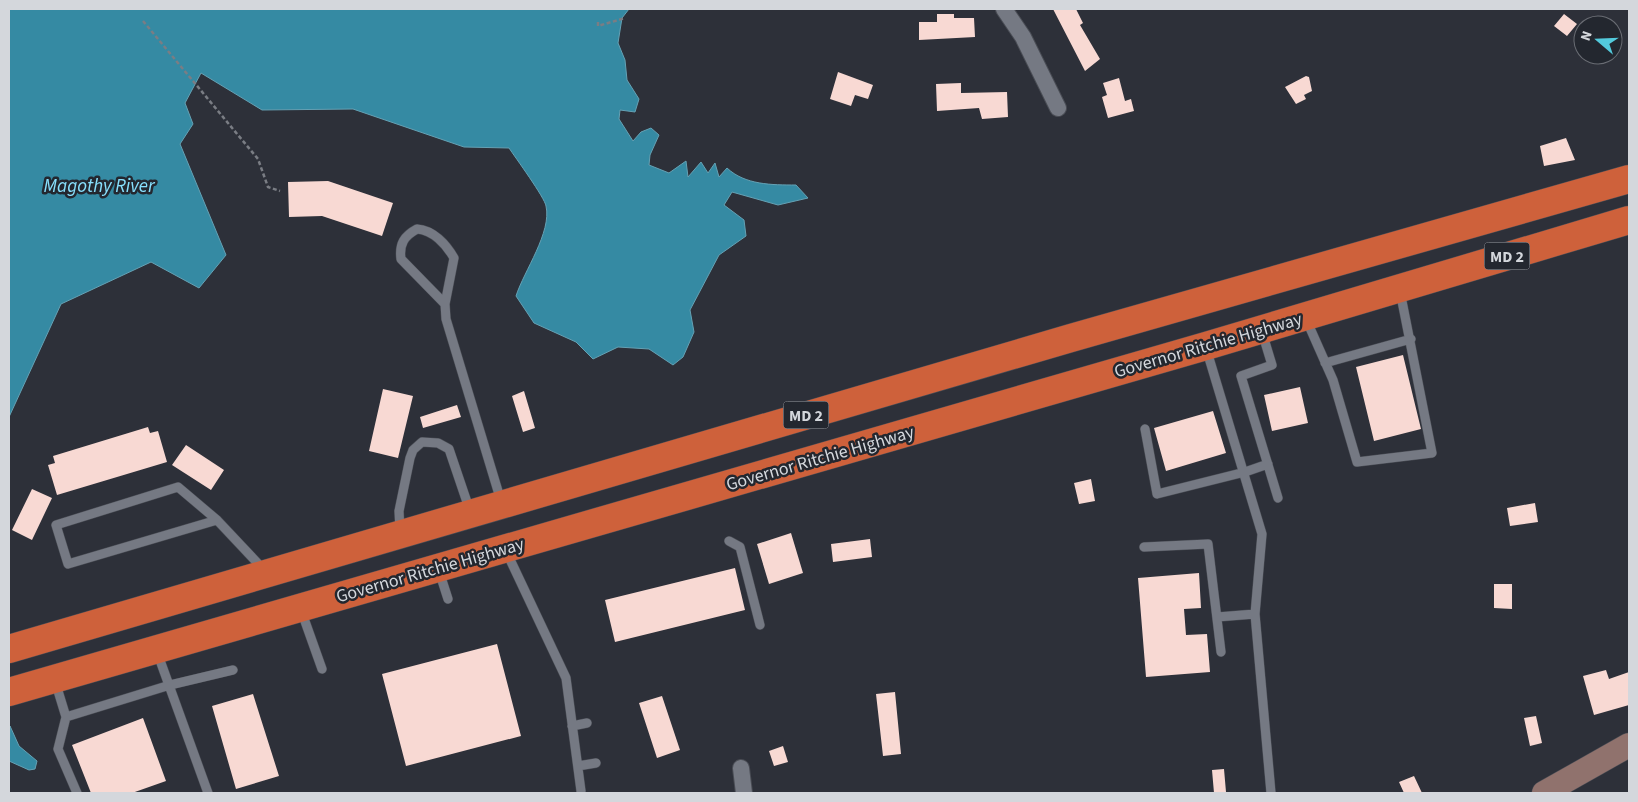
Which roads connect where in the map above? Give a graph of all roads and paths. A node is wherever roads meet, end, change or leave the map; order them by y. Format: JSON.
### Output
{"nodes":[{"id":1,"x":1004,"y":9,"type":"edge"},
{"id":2,"x":625,"y":18,"type":"dead end"},
{"id":3,"x":144,"y":22,"type":"dead end"},
{"id":4,"x":598,"y":22,"type":"dead end"},
{"id":5,"x":1058,"y":108,"type":"dead end"},
{"id":6,"x":1617,"y":182,"type":"edge"},
{"id":7,"x":280,"y":191,"type":"dead end"},
{"id":8,"x":1622,"y":222,"type":"edge"},
{"id":9,"x":1400,"y":288,"type":"junction"},
{"id":10,"x":444,"y":304,"type":"junction"},
{"id":11,"x":1305,"y":316,"type":"junction"},
{"id":12,"x":1261,"y":329,"type":"junction"},
{"id":13,"x":1411,"y":339,"type":"junction"},
{"id":14,"x":1206,"y":346,"type":"junction"},
{"id":15,"x":1325,"y":363,"type":"junction"},
{"id":16,"x":1145,"y":429,"type":"dead end"},
{"id":17,"x":1268,"y":464,"type":"junction"},
{"id":18,"x":1245,"y":472,"type":"junction"},
{"id":19,"x":1278,"y":498,"type":"dead end"},
{"id":20,"x":502,"y":504,"type":"junction"},
{"id":21,"x":470,"y":513,"type":"junction"},
{"id":22,"x":217,"y":520,"type":"junction"},
{"id":23,"x":400,"y":534,"type":"junction"},
{"id":24,"x":730,"y":541,"type":"dead end"},
{"id":25,"x":1144,"y":548,"type":"dead end"},
{"id":26,"x":505,"y":549,"type":"junction"},
{"id":27,"x":438,"y":568,"type":"junction"},
{"id":28,"x":267,"y":573,"type":"junction"},
{"id":29,"x":448,"y":599,"type":"dead end"},
{"id":30,"x":300,"y":608,"type":"junction"},
{"id":31,"x":1255,"y":614,"type":"junction"},
{"id":32,"x":1217,"y":617,"type":"junction"},
{"id":33,"x":760,"y":624,"type":"dead end"},
{"id":34,"x":9,"y":649,"type":"edge"},
{"id":35,"x":156,"y":649,"type":"junction"},
{"id":36,"x":1220,"y":652,"type":"dead end"},
{"id":37,"x":322,"y":669,"type":"dead end"},
{"id":38,"x":233,"y":670,"type":"dead end"},
{"id":39,"x":54,"y":679,"type":"junction"},
{"id":40,"x":170,"y":685,"type":"junction"},
{"id":41,"x":9,"y":692,"type":"edge"},
{"id":42,"x":66,"y":717,"type":"junction"},
{"id":43,"x":587,"y":723,"type":"dead end"},
{"id":44,"x":572,"y":726,"type":"junction"},
{"id":45,"x":1629,"y":745,"type":"edge"},
{"id":46,"x":596,"y":764,"type":"dead end"},
{"id":47,"x":578,"y":766,"type":"junction"},
{"id":48,"x":741,"y":768,"type":"dead end"},
{"id":49,"x":581,"y":791,"type":"dead end"},
{"id":50,"x":77,"y":793,"type":"edge"},
{"id":51,"x":208,"y":793,"type":"edge"},
{"id":52,"x":744,"y":793,"type":"edge"},
{"id":53,"x":1271,"y":793,"type":"edge"},
{"id":54,"x":1544,"y":793,"type":"edge"}],
"edges":[{"from":1,"to":5,"type":"street"},
{"from":2,"to":4,"type":"path"},
{"from":3,"to":7,"type":"path"},
{"from":6,"to":8,"type":"highway"},
{"from":6,"to":20,"type":"highway","number":"MD 2"},
{"from":8,"to":9,"type":"highway","name":"Governor Ritchie Highway","number":"MD 2"},
{"from":9,"to":11,"type":"highway","name":"Governor Ritchie Highway","number":"MD 2"},
{"from":9,"to":13,"type":"lane"},
{"from":10,"to":10,"type":"lane"},
{"from":10,"to":20,"type":"lane"},
{"from":11,"to":12,"type":"highway","name":"Governor Ritchie Highway","number":"MD 2"},
{"from":11,"to":15,"type":"lane"},
{"from":12,"to":14,"type":"highway","name":"Governor Ritchie Highway","number":"MD 2"},
{"from":12,"to":17,"type":"lane"},
{"from":13,"to":15,"type":"lane"},
{"from":13,"to":15,"type":"lane"},
{"from":14,"to":18,"type":"lane"},
{"from":14,"to":26,"type":"highway","name":"Governor Ritchie Highway","number":"MD 2"},
{"from":16,"to":18,"type":"lane"},
{"from":17,"to":18,"type":"lane"},
{"from":17,"to":19,"type":"lane"},
{"from":18,"to":31,"type":"lane"},
{"from":20,"to":21,"type":"highway","number":"MD 2"},
{"from":21,"to":23,"type":"highway","number":"MD 2"},
{"from":21,"to":23,"type":"lane"},
{"from":22,"to":22,"type":"lane"},
{"from":22,"to":28,"type":"lane"},
{"from":23,"to":28,"type":"highway","number":"MD 2"},
{"from":24,"to":33,"type":"lane"},
{"from":25,"to":32,"type":"lane"},
{"from":26,"to":27,"type":"highway","name":"Governor Ritchie Highway","number":"MD 2"},
{"from":26,"to":44,"type":"lane"},
{"from":27,"to":29,"type":"lane"},
{"from":27,"to":30,"type":"highway","name":"Governor Ritchie Highway","number":"MD 2"},
{"from":28,"to":34,"type":"highway","number":"MD 2"},
{"from":30,"to":35,"type":"highway","name":"Governor Ritchie Highway","number":"MD 2"},
{"from":30,"to":37,"type":"lane"},
{"from":31,"to":32,"type":"lane"},
{"from":31,"to":53,"type":"lane"},
{"from":32,"to":36,"type":"lane"},
{"from":35,"to":39,"type":"highway","name":"Governor Ritchie Highway","number":"MD 2"},
{"from":35,"to":40,"type":"lane"},
{"from":38,"to":40,"type":"lane"},
{"from":39,"to":41,"type":"highway","name":"Governor Ritchie Highway","number":"MD 2"},
{"from":39,"to":42,"type":"lane"},
{"from":40,"to":42,"type":"lane"},
{"from":40,"to":51,"type":"lane"},
{"from":42,"to":50,"type":"lane"},
{"from":43,"to":44,"type":"lane"},
{"from":44,"to":47,"type":"lane"},
{"from":45,"to":54,"type":"street"},
{"from":46,"to":47,"type":"lane"},
{"from":47,"to":49,"type":"lane"},
{"from":48,"to":52,"type":"street"}]}
